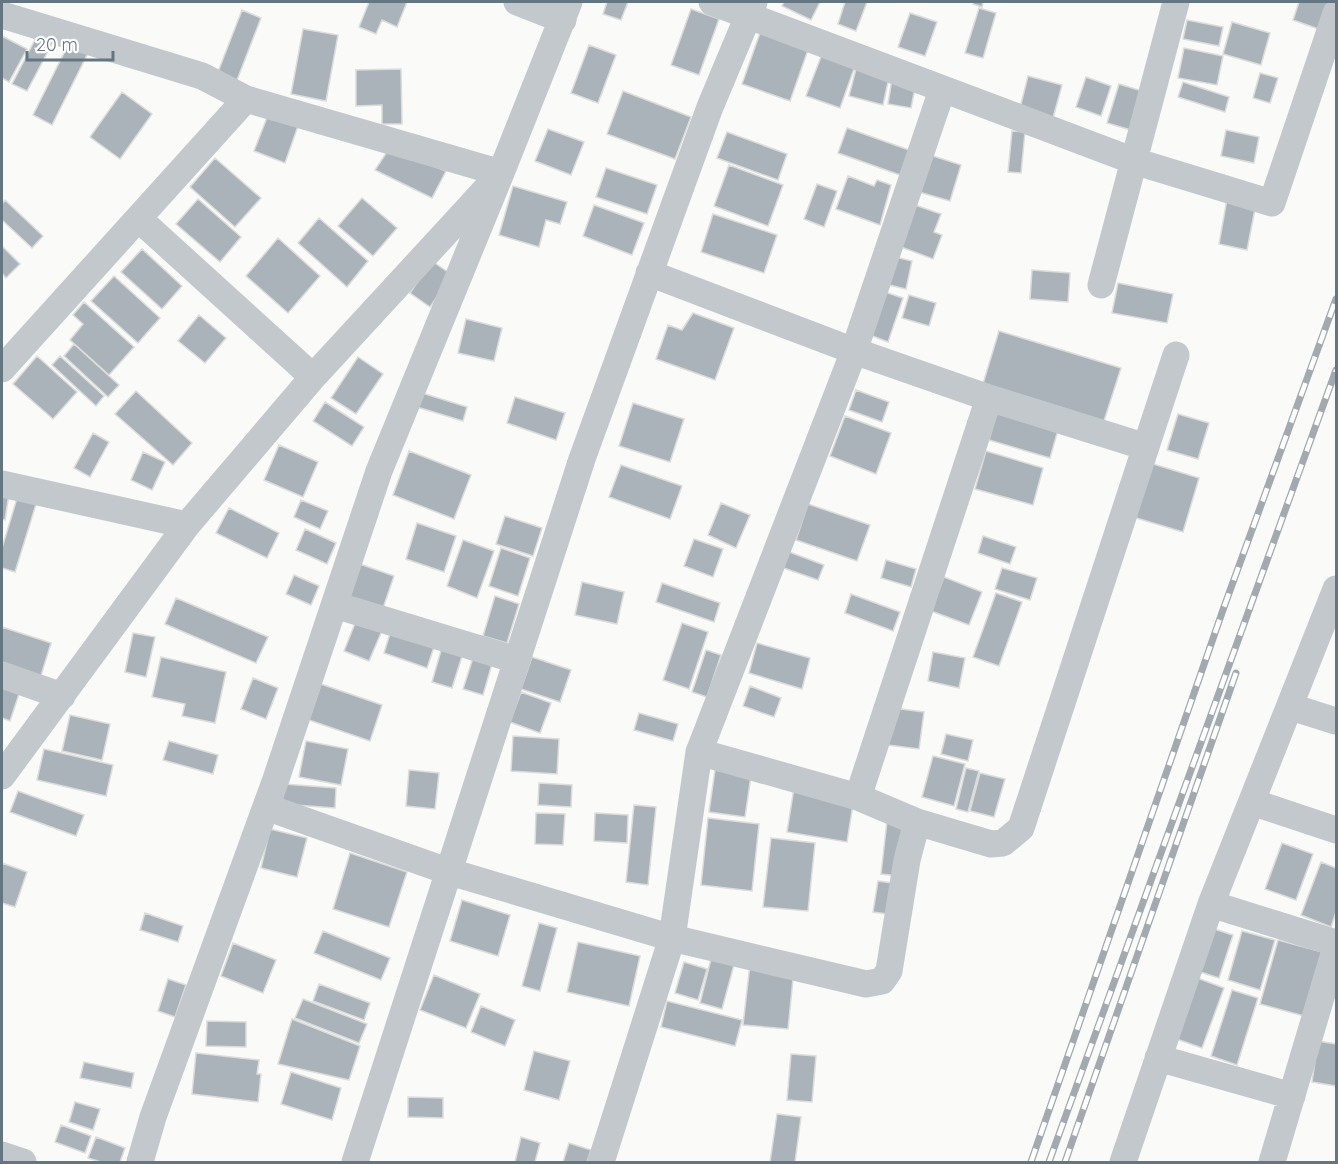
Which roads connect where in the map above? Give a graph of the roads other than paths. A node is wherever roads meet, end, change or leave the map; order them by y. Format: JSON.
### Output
{"nodes":[{"id":1,"x":518,"y":2,"type":"edge"},
{"id":2,"x":712,"y":2,"type":"edge"},
{"id":3,"x":1176,"y":2,"type":"edge"},
{"id":4,"x":752,"y":8,"type":"edge"},
{"id":5,"x":566,"y":11,"type":"edge"},
{"id":6,"x":1336,"y":13,"type":"edge"},
{"id":7,"x":2,"y":15,"type":"edge"},
{"id":8,"x":942,"y":90,"type":"junction"},
{"id":9,"x":246,"y":99,"type":"junction"},
{"id":10,"x":1134,"y":161,"type":"junction"},
{"id":11,"x":501,"y":173,"type":"junction"},
{"id":12,"x":139,"y":219,"type":"junction"},
{"id":13,"x":649,"y":273,"type":"junction"},
{"id":14,"x":1101,"y":285,"type":"dead end"},
{"id":15,"x":854,"y":351,"type":"junction"},
{"id":16,"x":1176,"y":356,"type":"dead end"},
{"id":17,"x":2,"y":369,"type":"edge"},
{"id":18,"x":313,"y":377,"type":"junction"},
{"id":19,"x":989,"y":399,"type":"junction"},
{"id":20,"x":1146,"y":447,"type":"junction"},
{"id":21,"x":2,"y":484,"type":"edge"},
{"id":22,"x":187,"y":525,"type":"junction"},
{"id":23,"x":1336,"y":589,"type":"edge"},
{"id":24,"x":335,"y":605,"type":"junction"},
{"id":25,"x":516,"y":660,"type":"junction"},
{"id":26,"x":2,"y":675,"type":"edge"},
{"id":27,"x":62,"y":696,"type":"junction"},
{"id":28,"x":1291,"y":707,"type":"junction"},
{"id":29,"x":1336,"y":721,"type":"edge"},
{"id":30,"x":699,"y":752,"type":"junction"},
{"id":31,"x":2,"y":776,"type":"edge"},
{"id":32,"x":858,"y":797,"type":"junction"},
{"id":33,"x":1252,"y":802,"type":"junction"},
{"id":34,"x":266,"y":807,"type":"junction"},
{"id":35,"x":917,"y":822,"type":"junction"},
{"id":36,"x":1336,"y":831,"type":"edge"},
{"id":37,"x":447,"y":871,"type":"junction"},
{"id":38,"x":1211,"y":904,"type":"junction"},
{"id":39,"x":672,"y":938,"type":"junction"},
{"id":40,"x":1336,"y":945,"type":"edge"},
{"id":41,"x":1158,"y":1058,"type":"junction"},
{"id":42,"x":1292,"y":1096,"type":"junction"},
{"id":43,"x":2,"y":1155,"type":"edge"},
{"id":44,"x":23,"y":1162,"type":"edge"},
{"id":45,"x":140,"y":1162,"type":"edge"},
{"id":46,"x":355,"y":1162,"type":"edge"},
{"id":47,"x":601,"y":1162,"type":"edge"},
{"id":48,"x":1123,"y":1162,"type":"edge"},
{"id":49,"x":1272,"y":1162,"type":"edge"}],
"edges":[{"from":1,"to":5,"type":"street"},
{"from":2,"to":4,"type":"street"},
{"from":3,"to":10,"type":"street"},
{"from":4,"to":8,"type":"street"},
{"from":4,"to":13,"type":"street"},
{"from":5,"to":11,"type":"street"},
{"from":6,"to":10,"type":"street"},
{"from":7,"to":9,"type":"street"},
{"from":8,"to":10,"type":"street"},
{"from":8,"to":15,"type":"street"},
{"from":9,"to":11,"type":"street"},
{"from":9,"to":12,"type":"street"},
{"from":10,"to":14,"type":"street"},
{"from":11,"to":18,"type":"street"},
{"from":11,"to":24,"type":"street"},
{"from":12,"to":17,"type":"street"},
{"from":12,"to":18,"type":"street"},
{"from":13,"to":15,"type":"street"},
{"from":13,"to":25,"type":"street"},
{"from":15,"to":19,"type":"street"},
{"from":15,"to":30,"type":"street"},
{"from":16,"to":20,"type":"street"},
{"from":18,"to":22,"type":"street"},
{"from":19,"to":20,"type":"street"},
{"from":19,"to":32,"type":"street"},
{"from":20,"to":35,"type":"street"},
{"from":21,"to":22,"type":"street"},
{"from":22,"to":27,"type":"street"},
{"from":23,"to":28,"type":"street"},
{"from":24,"to":25,"type":"street"},
{"from":24,"to":34,"type":"street"},
{"from":25,"to":37,"type":"street"},
{"from":26,"to":27,"type":"street"},
{"from":27,"to":31,"type":"street"},
{"from":28,"to":29,"type":"street"},
{"from":28,"to":33,"type":"street"},
{"from":30,"to":32,"type":"street"},
{"from":30,"to":39,"type":"street"},
{"from":32,"to":35,"type":"street"},
{"from":33,"to":36,"type":"street"},
{"from":33,"to":38,"type":"street"},
{"from":34,"to":37,"type":"street"},
{"from":34,"to":45,"type":"street"},
{"from":35,"to":39,"type":"street"},
{"from":37,"to":39,"type":"street"},
{"from":37,"to":46,"type":"street"},
{"from":38,"to":40,"type":"street"},
{"from":38,"to":41,"type":"street"},
{"from":39,"to":47,"type":"street"},
{"from":40,"to":42,"type":"street"},
{"from":41,"to":42,"type":"street"},
{"from":41,"to":48,"type":"street"},
{"from":42,"to":49,"type":"street"},
{"from":43,"to":44,"type":"street"}]}
